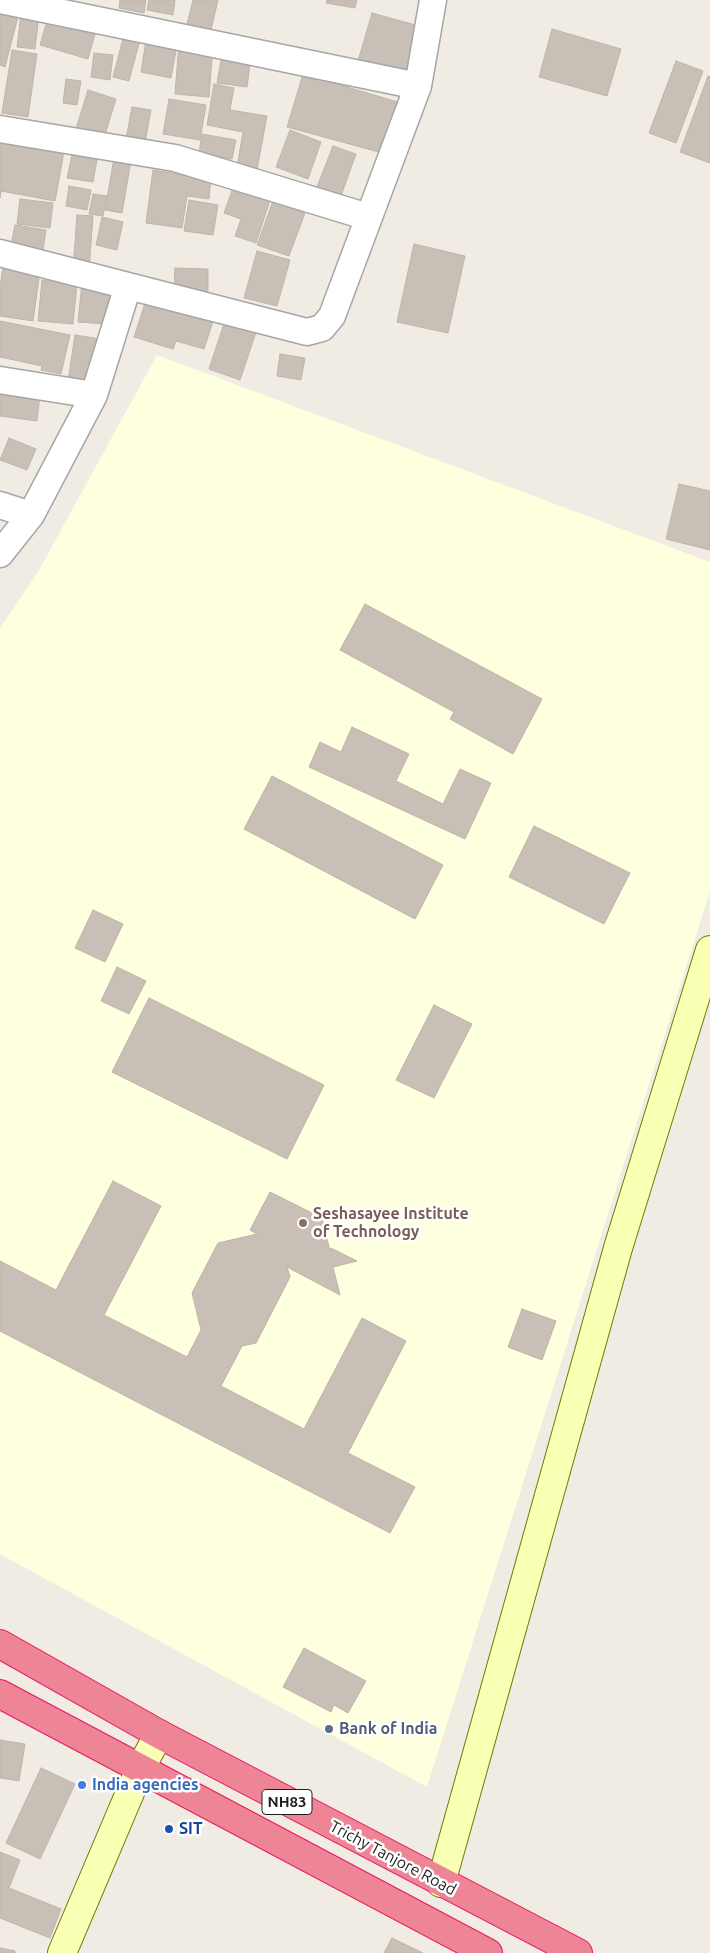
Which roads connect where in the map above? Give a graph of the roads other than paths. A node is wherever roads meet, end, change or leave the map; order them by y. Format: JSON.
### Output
{"nodes":[{"id":1,"x":0,"y":0,"type":"edge"},
{"id":2,"x":433,"y":0,"type":"edge"},
{"id":3,"x":418,"y":86,"type":"junction"},
{"id":4,"x":0,"y":129,"type":"edge"},
{"id":5,"x":368,"y":217,"type":"junction"},
{"id":6,"x":0,"y":253,"type":"edge"},
{"id":7,"x":128,"y":286,"type":"junction"},
{"id":8,"x":0,"y":380,"type":"edge"},
{"id":9,"x":94,"y":395,"type":"junction"},
{"id":10,"x":0,"y":505,"type":"edge"},
{"id":11,"x":31,"y":515,"type":"junction"},
{"id":12,"x":0,"y":554,"type":"edge"},
{"id":13,"x":710,"y":950,"type":"edge"},
{"id":14,"x":0,"y":1644,"type":"edge"},
{"id":15,"x":0,"y":1694,"type":"edge"},
{"id":16,"x":159,"y":1734,"type":"junction"},
{"id":17,"x":140,"y":1769,"type":"junction"},
{"id":18,"x":441,"y":1883,"type":"junction"},
{"id":19,"x":62,"y":1953,"type":"edge"},
{"id":20,"x":488,"y":1953,"type":"edge"},
{"id":21,"x":578,"y":1953,"type":"edge"}],
"edges":[{"from":1,"to":3,"type":"street"},
{"from":2,"to":3,"type":"street"},
{"from":3,"to":5,"type":"street"},
{"from":4,"to":5,"type":"street"},
{"from":5,"to":7,"type":"street"},
{"from":6,"to":7,"type":"street"},
{"from":7,"to":9,"type":"street"},
{"from":8,"to":9,"type":"street"},
{"from":9,"to":11,"type":"street"},
{"from":10,"to":11,"type":"street"},
{"from":11,"to":12,"type":"street"},
{"from":13,"to":18,"type":"street"},
{"from":14,"to":16,"type":"highway","name":"Trichy Tanjore Road","number":"NH83"},
{"from":15,"to":17,"type":"highway","number":"NH83"},
{"from":16,"to":17,"type":"street"},
{"from":16,"to":18,"type":"highway","name":"Trichy Tanjore Road","number":"NH83"},
{"from":17,"to":19,"type":"street"},
{"from":17,"to":20,"type":"highway","number":"NH83"},
{"from":18,"to":21,"type":"highway","name":"Trichy Tanjore Road","number":"NH83"}]}
